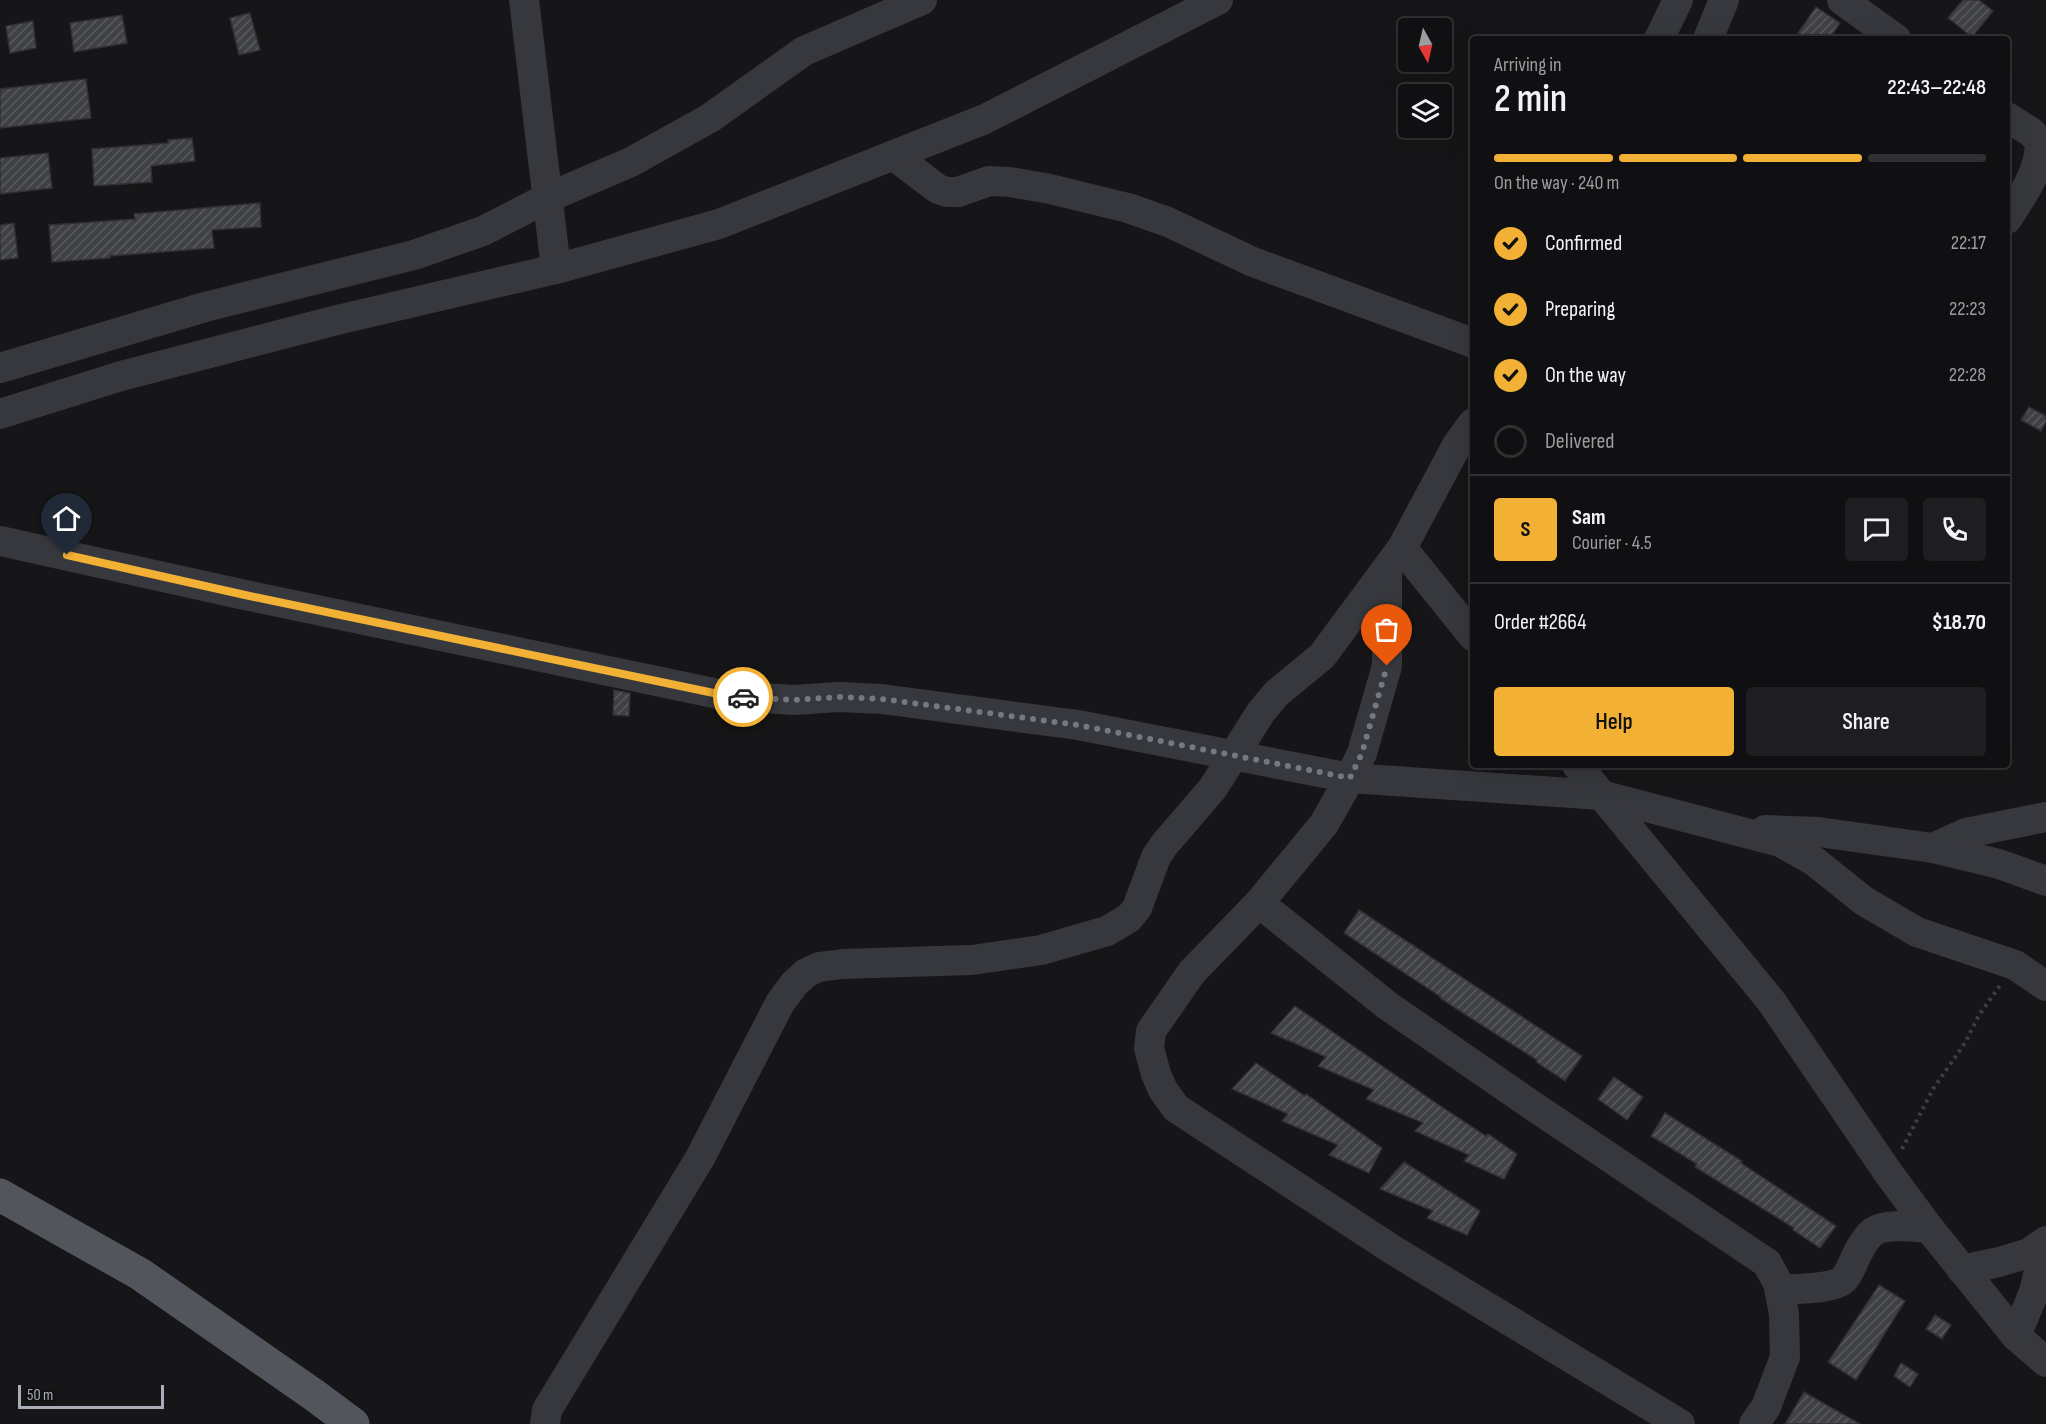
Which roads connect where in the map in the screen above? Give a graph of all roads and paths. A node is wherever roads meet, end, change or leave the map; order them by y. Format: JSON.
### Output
{"nodes":[{"id":1,"x":524,"y":0,"type":"edge"},
{"id":2,"x":922,"y":0,"type":"edge"},
{"id":3,"x":1218,"y":0,"type":"edge"},
{"id":4,"x":1678,"y":0,"type":"edge"},
{"id":5,"x":1724,"y":0,"type":"edge"},
{"id":6,"x":1842,"y":0,"type":"edge"},
{"id":7,"x":1660,"y":36,"type":"edge"},
{"id":8,"x":1709,"y":36,"type":"edge"},
{"id":9,"x":1892,"y":36,"type":"edge"},
{"id":10,"x":2010,"y":119,"type":"edge"},
{"id":11,"x":893,"y":155,"type":"junction"},
{"id":12,"x":548,"y":198,"type":"junction"},
{"id":13,"x":2010,"y":214,"type":"edge"},
{"id":14,"x":556,"y":269,"type":"junction"},
{"id":15,"x":1470,"y":342,"type":"edge"},
{"id":16,"x":0,"y":368,"type":"edge"},
{"id":17,"x":0,"y":414,"type":"edge"},
{"id":18,"x":1470,"y":427,"type":"edge"},
{"id":19,"x":0,"y":541,"type":"edge"},
{"id":20,"x":1395,"y":558,"type":"junction"},
{"id":21,"x":1470,"y":633,"type":"edge"},
{"id":22,"x":1234,"y":754,"type":"junction"},
{"id":23,"x":1579,"y":768,"type":"edge"},
{"id":24,"x":1350,"y":778,"type":"junction"},
{"id":25,"x":1601,"y":795,"type":"junction"},
{"id":26,"x":2046,"y":817,"type":"edge"},
{"id":27,"x":1726,"y":829,"type":"junction"},
{"id":28,"x":1933,"y":848,"type":"junction"},
{"id":29,"x":2046,"y":881,"type":"edge"},
{"id":30,"x":1259,"y":903,"type":"junction"},
{"id":31,"x":2014,"y":965,"type":"junction"},
{"id":32,"x":2046,"y":986,"type":"edge"},
{"id":33,"x":1889,"y":1174,"type":"junction"},
{"id":34,"x":0,"y":1195,"type":"edge"},
{"id":35,"x":1929,"y":1228,"type":"junction"},
{"id":36,"x":2046,"y":1241,"type":"edge"},
{"id":37,"x":2046,"y":1247,"type":"edge"},
{"id":38,"x":1962,"y":1270,"type":"junction"},
{"id":39,"x":1780,"y":1290,"type":"junction"},
{"id":40,"x":2016,"y":1336,"type":"junction"},
{"id":41,"x":2046,"y":1362,"type":"edge"},
{"id":42,"x":540,"y":1419,"type":"edge"},
{"id":43,"x":353,"y":1424,"type":"edge"},
{"id":44,"x":1680,"y":1424,"type":"edge"},
{"id":45,"x":1754,"y":1424,"type":"edge"}],
"edges":[{"from":1,"to":12,"type":"street"},
{"from":2,"to":12,"type":"street"},
{"from":3,"to":11,"type":"street"},
{"from":4,"to":7,"type":"street"},
{"from":5,"to":8,"type":"street"},
{"from":6,"to":9,"type":"street"},
{"from":10,"to":13,"type":"street"},
{"from":11,"to":14,"type":"street"},
{"from":11,"to":15,"type":"street"},
{"from":12,"to":14,"type":"street"},
{"from":12,"to":16,"type":"street"},
{"from":14,"to":17,"type":"street"},
{"from":18,"to":20,"type":"street"},
{"from":19,"to":22,"type":"street"},
{"from":20,"to":21,"type":"street"},
{"from":20,"to":22,"type":"street"},
{"from":20,"to":24,"type":"street"},
{"from":22,"to":24,"type":"street"},
{"from":22,"to":42,"type":"street"},
{"from":23,"to":25,"type":"street"},
{"from":24,"to":25,"type":"street"},
{"from":24,"to":30,"type":"street"},
{"from":25,"to":27,"type":"street"},
{"from":25,"to":33,"type":"street"},
{"from":26,"to":28,"type":"street"},
{"from":27,"to":28,"type":"street"},
{"from":27,"to":31,"type":"street"},
{"from":28,"to":29,"type":"street"},
{"from":30,"to":39,"type":"street"},
{"from":30,"to":44,"type":"street"},
{"from":31,"to":32,"type":"street"},
{"from":31,"to":33,"type":"path"},
{"from":33,"to":35,"type":"street"},
{"from":34,"to":43,"type":"main road"},
{"from":35,"to":38,"type":"street"},
{"from":35,"to":39,"type":"street"},
{"from":36,"to":38,"type":"street"},
{"from":37,"to":40,"type":"street"},
{"from":38,"to":40,"type":"street"},
{"from":39,"to":45,"type":"street"},
{"from":40,"to":41,"type":"street"}]}
